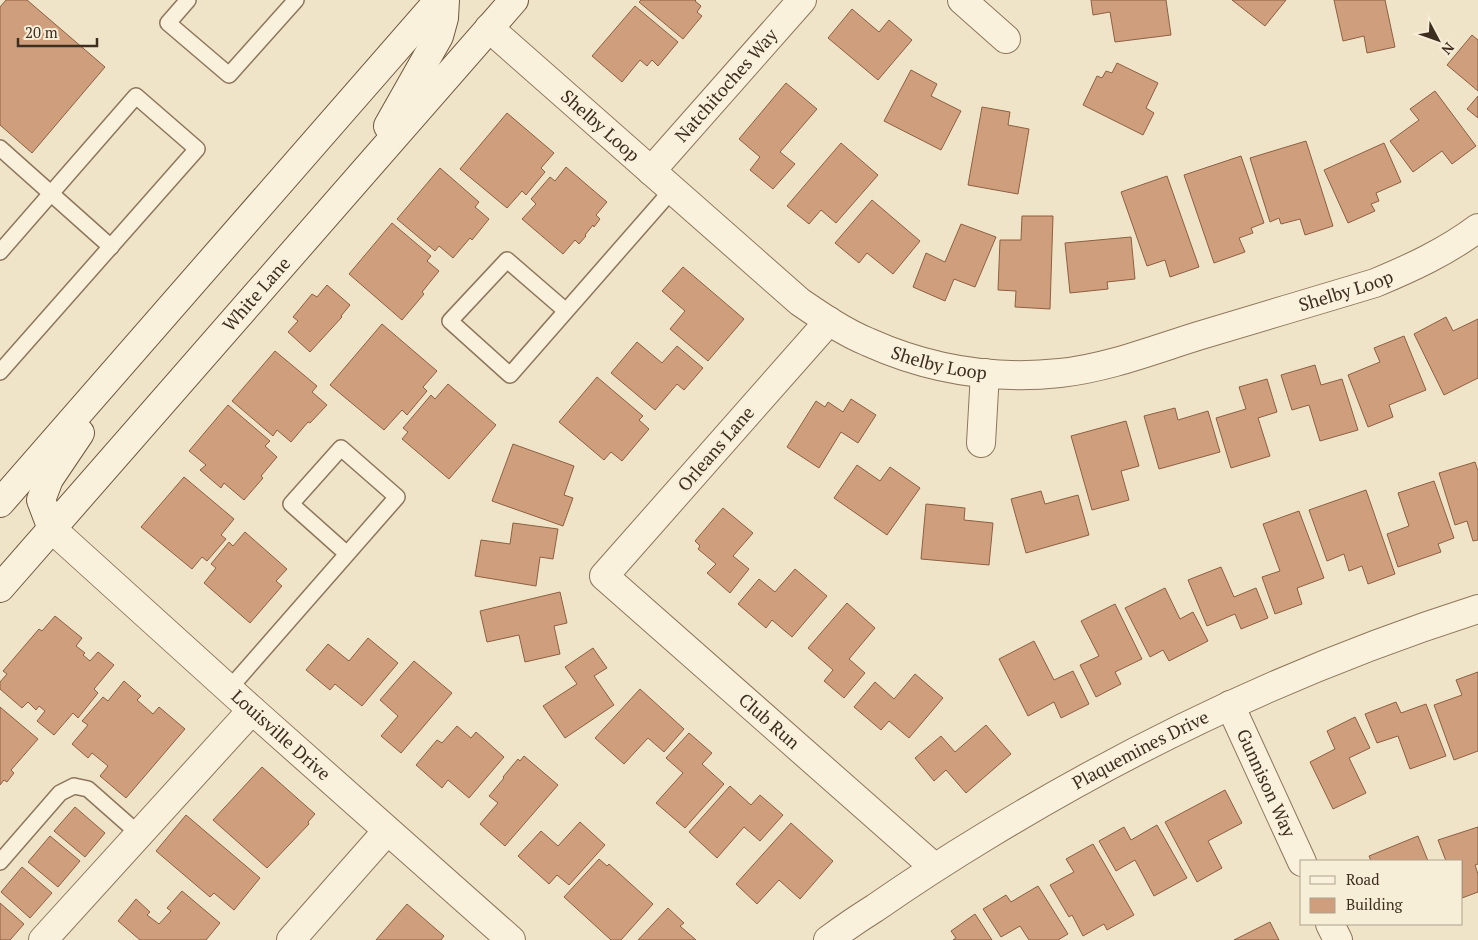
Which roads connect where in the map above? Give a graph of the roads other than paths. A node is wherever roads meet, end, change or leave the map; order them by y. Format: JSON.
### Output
{"nodes":[{"id":1,"x":188,"y":0,"type":"edge"},
{"id":2,"x":296,"y":0,"type":"edge"},
{"id":3,"x":439,"y":0,"type":"edge"},
{"id":4,"x":445,"y":0,"type":"edge"},
{"id":5,"x":488,"y":0,"type":"edge"},
{"id":6,"x":514,"y":0,"type":"edge"},
{"id":7,"x":802,"y":0,"type":"edge"},
{"id":8,"x":962,"y":0,"type":"edge"},
{"id":9,"x":490,"y":28,"type":"junction"},
{"id":10,"x":1006,"y":39,"type":"dead end"},
{"id":11,"x":0,"y":148,"type":"edge"},
{"id":12,"x":651,"y":171,"type":"junction"},
{"id":13,"x":357,"y":180,"type":"junction"},
{"id":14,"x":672,"y":190,"type":"junction"},
{"id":15,"x":51,"y":194,"type":"junction"},
{"id":16,"x":1478,"y":228,"type":"edge"},
{"id":17,"x":111,"y":248,"type":"junction"},
{"id":18,"x":0,"y":252,"type":"edge"},
{"id":19,"x":566,"y":311,"type":"junction"},
{"id":20,"x":829,"y":321,"type":"junction"},
{"id":21,"x":157,"y":323,"type":"junction"},
{"id":22,"x":0,"y":372,"type":"edge"},
{"id":23,"x":985,"y":373,"type":"junction"},
{"id":24,"x":981,"y":444,"type":"dead end"},
{"id":25,"x":0,"y":503,"type":"edge"},
{"id":26,"x":52,"y":529,"type":"junction"},
{"id":27,"x":347,"y":554,"type":"junction"},
{"id":28,"x":604,"y":576,"type":"joint"},
{"id":29,"x":0,"y":588,"type":"edge"},
{"id":30,"x":1478,"y":609,"type":"edge"},
{"id":31,"x":229,"y":689,"type":"junction"},
{"id":32,"x":1230,"y":705,"type":"junction"},
{"id":33,"x":252,"y":710,"type":"junction"},
{"id":34,"x":387,"y":831,"type":"junction"},
{"id":35,"x":139,"y":834,"type":"junction"},
{"id":36,"x":1301,"y":860,"type":"edge"},
{"id":37,"x":0,"y":862,"type":"edge"},
{"id":38,"x":934,"y":868,"type":"junction"},
{"id":39,"x":1330,"y":925,"type":"edge"},
{"id":40,"x":43,"y":940,"type":"edge"},
{"id":41,"x":291,"y":940,"type":"edge"},
{"id":42,"x":511,"y":940,"type":"edge"},
{"id":43,"x":828,"y":940,"type":"edge"},
{"id":44,"x":1338,"y":940,"type":"edge"}],
"edges":[{"from":1,"to":2,"type":"lane"},
{"from":3,"to":21,"type":"street"},
{"from":4,"to":13,"type":"street"},
{"from":5,"to":9,"type":"street"},
{"from":6,"to":9,"type":"street","name":"White Lane"},
{"from":7,"to":12,"type":"street","name":"Natchitoches Way"},
{"from":8,"to":10,"type":"street"},
{"from":9,"to":12,"type":"street","name":"Shelby Loop"},
{"from":9,"to":13,"type":"street","name":"White Lane"},
{"from":11,"to":15,"type":"lane"},
{"from":12,"to":14,"type":"street","name":"Shelby Loop"},
{"from":13,"to":26,"type":"street","name":"White Lane"},
{"from":14,"to":19,"type":"lane"},
{"from":14,"to":20,"type":"street","name":"Shelby Loop"},
{"from":15,"to":17,"type":"lane"},
{"from":15,"to":17,"type":"lane"},
{"from":15,"to":18,"type":"lane"},
{"from":16,"to":23,"type":"street","name":"Shelby Loop"},
{"from":17,"to":22,"type":"lane"},
{"from":19,"to":19,"type":"lane"},
{"from":20,"to":23,"type":"street","name":"Shelby Loop"},
{"from":20,"to":28,"type":"street","name":"Orleans Lane"},
{"from":21,"to":25,"type":"street"},
{"from":21,"to":26,"type":"street"},
{"from":23,"to":24,"type":"street"},
{"from":26,"to":29,"type":"street","name":"White Lane"},
{"from":26,"to":31,"type":"street","name":"Louisville Drive"},
{"from":27,"to":27,"type":"lane"},
{"from":27,"to":31,"type":"lane"},
{"from":28,"to":38,"type":"street","name":"Club Run"},
{"from":30,"to":32,"type":"street","name":"Plaquemines Drive"},
{"from":31,"to":33,"type":"street","name":"Louisville Drive"},
{"from":32,"to":36,"type":"street","name":"Gunnison Way"},
{"from":32,"to":38,"type":"street","name":"Plaquemines Drive"},
{"from":33,"to":34,"type":"street","name":"Louisville Drive"},
{"from":33,"to":35,"type":"street"},
{"from":34,"to":41,"type":"street"},
{"from":34,"to":42,"type":"street","name":"Louisville Drive"},
{"from":35,"to":37,"type":"lane"},
{"from":35,"to":40,"type":"street"},
{"from":38,"to":43,"type":"street","name":"Plaquemines Drive"},
{"from":39,"to":44,"type":"street"}]}
